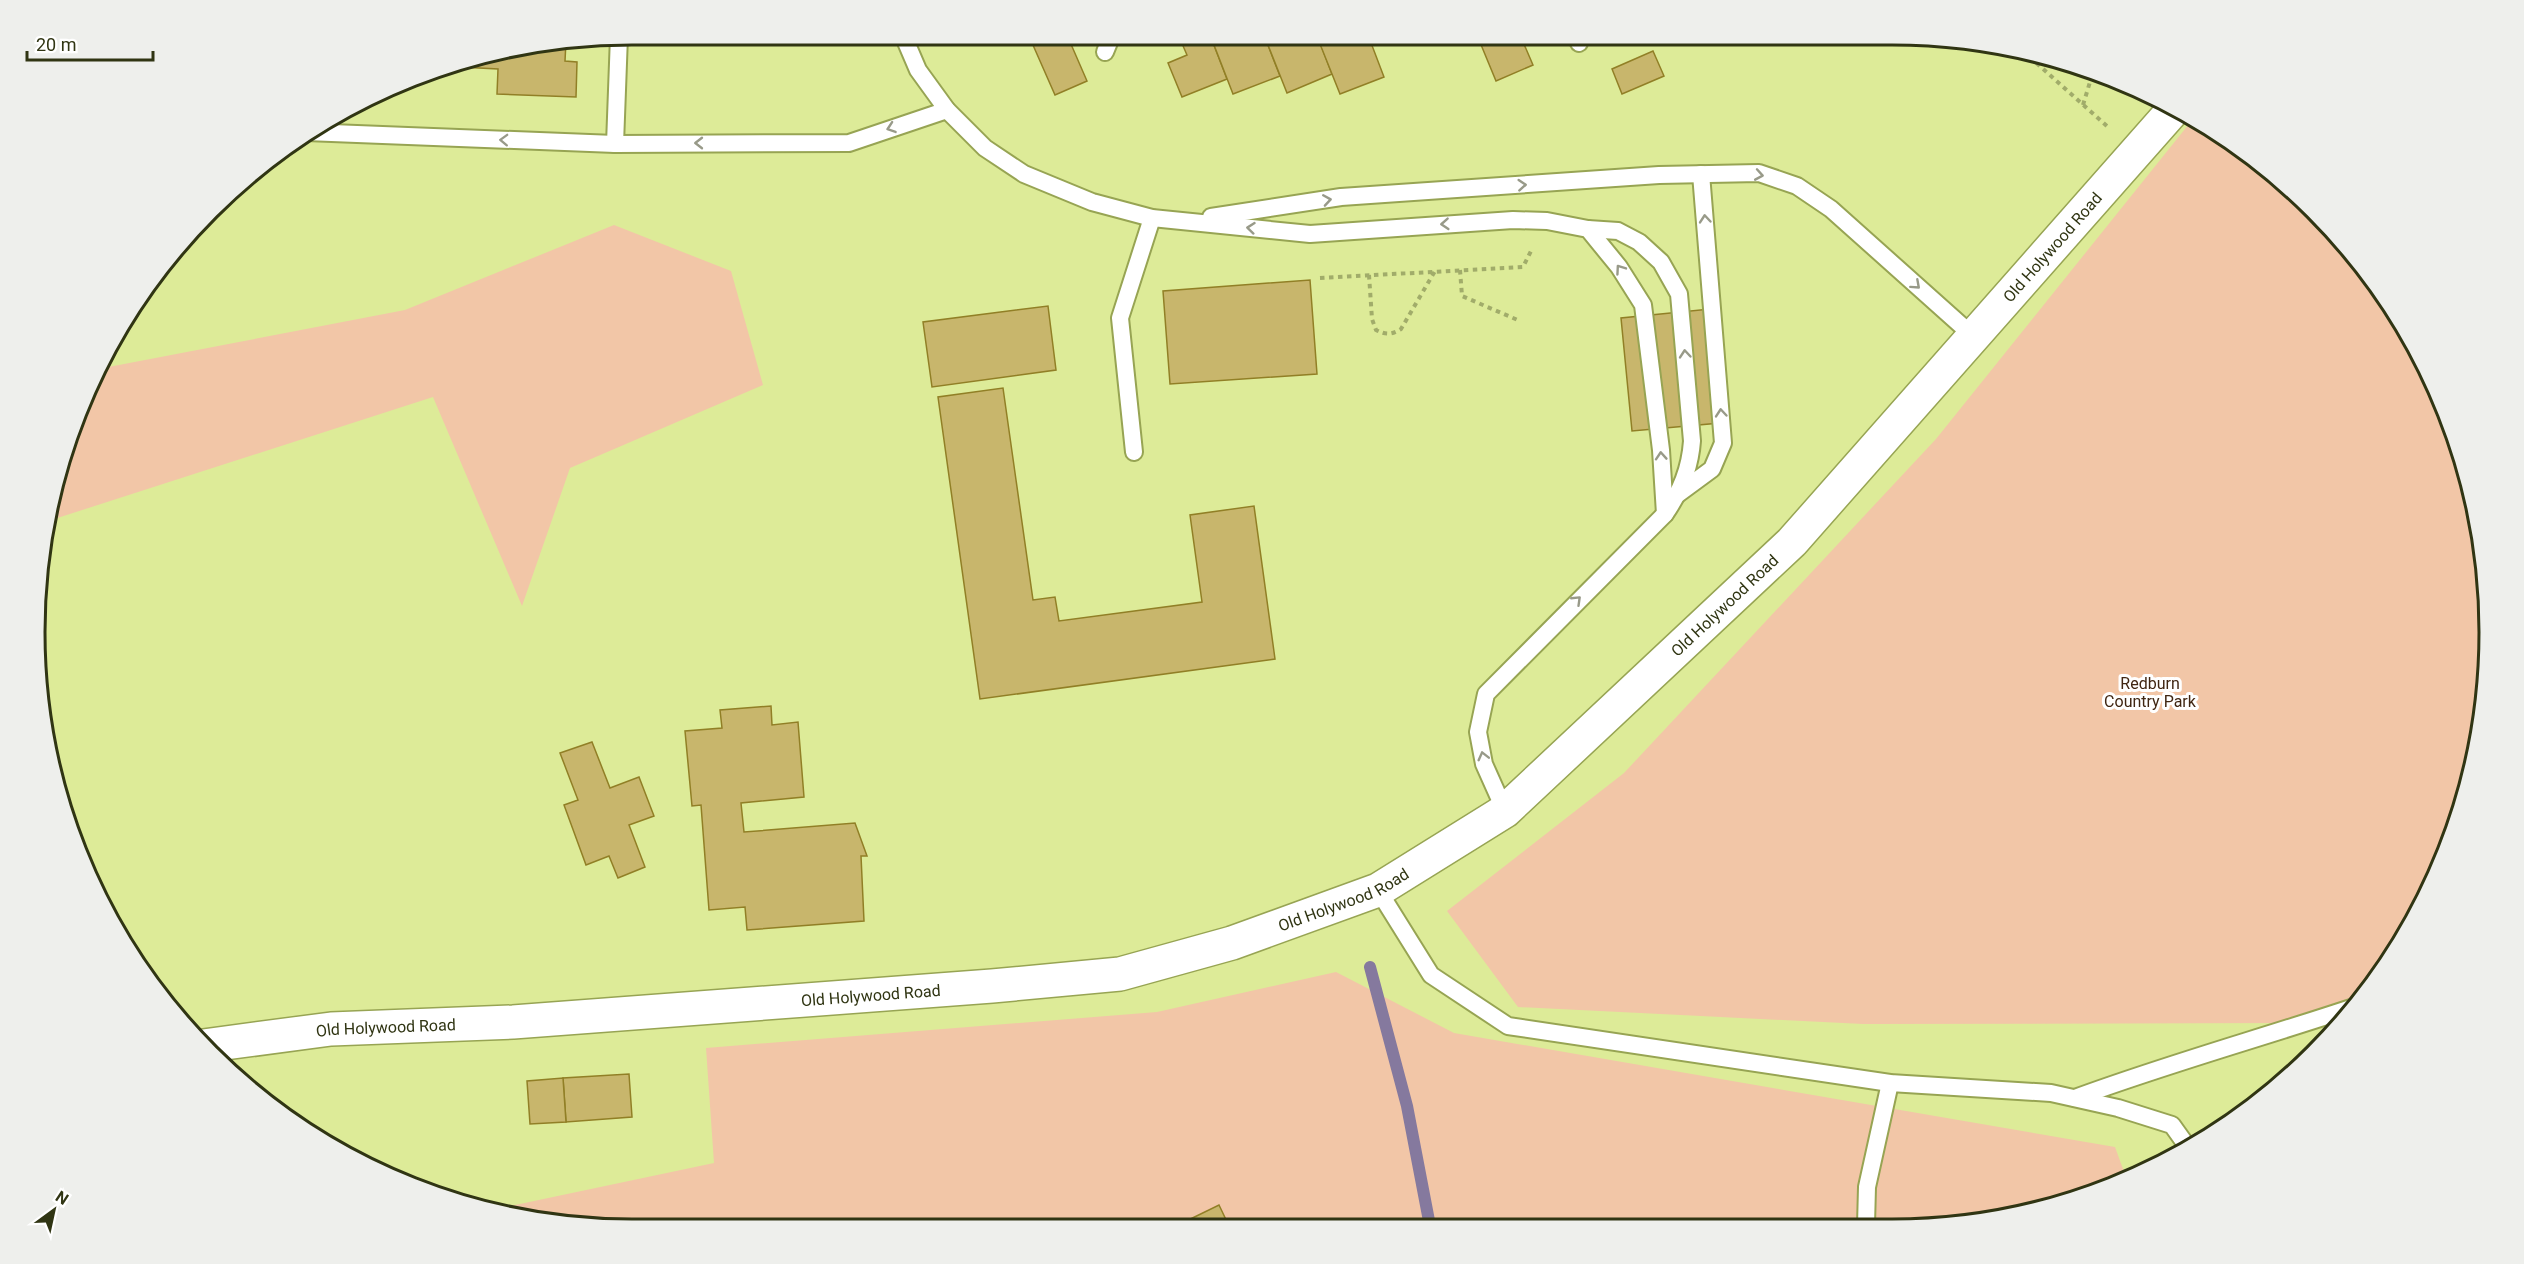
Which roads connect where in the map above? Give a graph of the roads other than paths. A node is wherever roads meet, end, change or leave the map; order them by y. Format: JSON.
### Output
{"nodes":[{"id":1,"x":619,"y":45,"type":"edge"},
{"id":2,"x":907,"y":45,"type":"edge"},
{"id":3,"x":1108,"y":45,"type":"edge"},
{"id":4,"x":1105,"y":52,"type":"dead end"},
{"id":5,"x":947,"y":110,"type":"junction"},
{"id":6,"x":2169,"y":115,"type":"edge"},
{"id":7,"x":324,"y":133,"type":"edge"},
{"id":8,"x":615,"y":144,"type":"junction"},
{"id":9,"x":1701,"y":174,"type":"junction"},
{"id":10,"x":1152,"y":218,"type":"junction"},
{"id":11,"x":1186,"y":221,"type":"junction"},
{"id":12,"x":1588,"y":229,"type":"junction"},
{"id":13,"x":1972,"y":335,"type":"junction"},
{"id":14,"x":1134,"y":452,"type":"dead end"},
{"id":15,"x":1678,"y":494,"type":"junction"},
{"id":16,"x":1665,"y":514,"type":"junction"},
{"id":17,"x":1505,"y":810,"type":"junction"},
{"id":18,"x":1378,"y":890,"type":"junction"},
{"id":19,"x":2340,"y":1011,"type":"edge"},
{"id":20,"x":215,"y":1044,"type":"edge"},
{"id":21,"x":1890,"y":1083,"type":"junction"},
{"id":22,"x":2074,"y":1099,"type":"junction"},
{"id":23,"x":2184,"y":1141,"type":"edge"},
{"id":24,"x":1866,"y":1219,"type":"edge"}],
"edges":[{"from":1,"to":8,"type":"lane"},
{"from":2,"to":5,"type":"lane"},
{"from":3,"to":4,"type":"lane"},
{"from":5,"to":8,"type":"lane","one_way":true},
{"from":5,"to":10,"type":"lane"},
{"from":6,"to":13,"type":"street","name":"Old Holywood Road"},
{"from":8,"to":7,"type":"lane","one_way":true},
{"from":11,"to":9,"type":"lane","one_way":true},
{"from":9,"to":13,"type":"lane","one_way":true},
{"from":15,"to":9,"type":"lane","one_way":true},
{"from":10,"to":11,"type":"lane"},
{"from":10,"to":14,"type":"lane"},
{"from":12,"to":11,"type":"lane","one_way":true},
{"from":15,"to":12,"type":"lane","one_way":true},
{"from":16,"to":12,"type":"lane","one_way":true},
{"from":13,"to":17,"type":"street","name":"Old Holywood Road"},
{"from":15,"to":16,"type":"lane"},
{"from":17,"to":16,"type":"lane","one_way":true},
{"from":17,"to":18,"type":"street","name":"Old Holywood Road"},
{"from":18,"to":20,"type":"street","name":"Old Holywood Road"},
{"from":18,"to":21,"type":"lane"},
{"from":19,"to":22,"type":"lane"},
{"from":21,"to":22,"type":"lane"},
{"from":21,"to":24,"type":"lane"},
{"from":22,"to":23,"type":"lane"}]}
